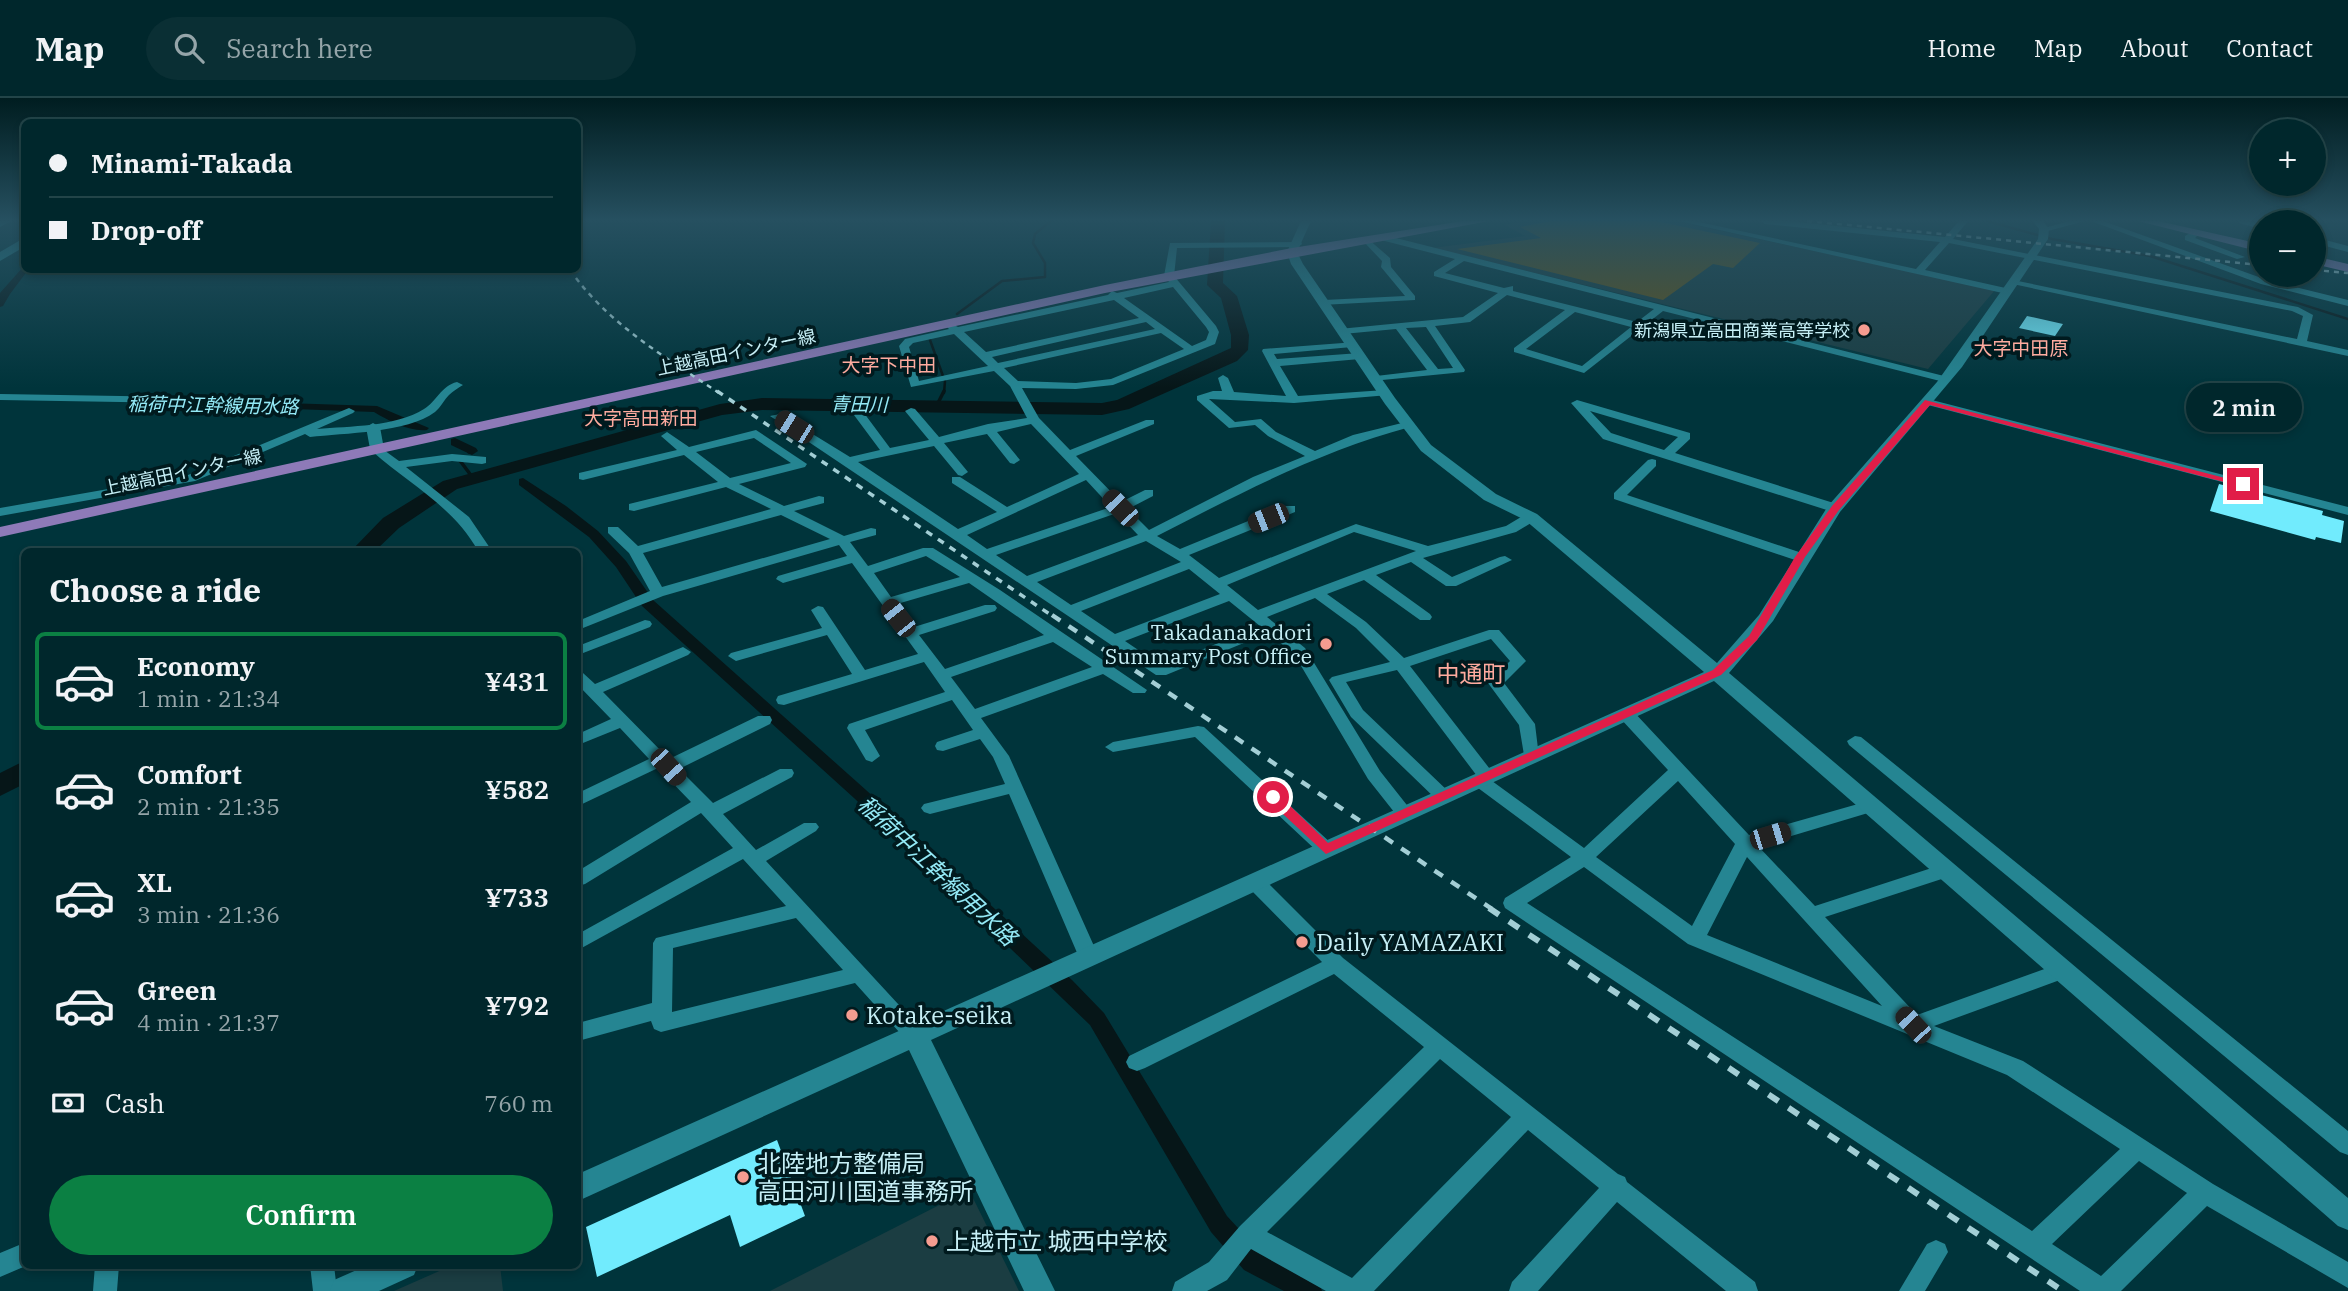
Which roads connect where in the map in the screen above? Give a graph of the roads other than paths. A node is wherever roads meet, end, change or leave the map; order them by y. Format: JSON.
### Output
{"nodes":[{"id":1,"x":1171,"y":277,"type":"edge"},
{"id":2,"x":1178,"y":277,"type":"edge"},
{"id":3,"x":1306,"y":277,"type":"edge"},
{"id":4,"x":1393,"y":277,"type":"edge"},
{"id":5,"x":1448,"y":277,"type":"edge"},
{"id":6,"x":1527,"y":277,"type":"edge"},
{"id":7,"x":1536,"y":277,"type":"edge"},
{"id":8,"x":1951,"y":277,"type":"edge"},
{"id":9,"x":2017,"y":277,"type":"edge"},
{"id":10,"x":2079,"y":277,"type":"edge"},
{"id":11,"x":2249,"y":277,"type":"edge"},
{"id":12,"x":1171,"y":280,"type":"junction"},
{"id":13,"x":2096,"y":284,"type":"junction"},
{"id":14,"x":2010,"y":287,"type":"junction"},
{"id":15,"x":1504,"y":291,"type":"junction"},
{"id":16,"x":1110,"y":293,"type":"junction"},
{"id":17,"x":2162,"y":298,"type":"junction"},
{"id":18,"x":1324,"y":303,"type":"junction"},
{"id":19,"x":2348,"y":303,"type":"edge"},
{"id":20,"x":1573,"y":309,"type":"junction"},
{"id":21,"x":1660,"y":309,"type":"junction"},
{"id":22,"x":2231,"y":312,"type":"junction"},
{"id":23,"x":1148,"y":319,"type":"junction"},
{"id":24,"x":1429,"y":324,"type":"junction"},
{"id":25,"x":1639,"y":326,"type":"junction"},
{"id":26,"x":1399,"y":327,"type":"junction"},
{"id":27,"x":953,"y":328,"type":"junction"},
{"id":28,"x":1163,"y":330,"type":"junction"},
{"id":29,"x":2301,"y":343,"type":"junction"},
{"id":30,"x":1352,"y":344,"type":"junction"},
{"id":31,"x":1193,"y":351,"type":"junction"},
{"id":32,"x":2348,"y":352,"type":"edge"},
{"id":33,"x":984,"y":356,"type":"junction"},
{"id":34,"x":998,"y":369,"type":"junction"},
{"id":35,"x":1435,"y":373,"type":"junction"},
{"id":36,"x":1223,"y":378,"type":"dead end"},
{"id":37,"x":1376,"y":379,"type":"junction"},
{"id":38,"x":1944,"y":379,"type":"junction"},
{"id":39,"x":1016,"y":384,"type":"junction"},
{"id":40,"x":457,"y":385,"type":"dead end"},
{"id":41,"x":1385,"y":393,"type":"junction"},
{"id":42,"x":1229,"y":395,"type":"junction"},
{"id":43,"x":0,"y":397,"type":"edge"},
{"id":44,"x":181,"y":400,"type":"dead end"},
{"id":45,"x":1294,"y":400,"type":"junction"},
{"id":46,"x":1928,"y":402,"type":"junction"},
{"id":47,"x":349,"y":411,"type":"dead end"},
{"id":48,"x":857,"y":411,"type":"dead end"},
{"id":49,"x":911,"y":411,"type":"dead end"},
{"id":50,"x":776,"y":416,"type":"dead end"},
{"id":51,"x":1033,"y":418,"type":"junction"},
{"id":52,"x":1150,"y":422,"type":"dead end"},
{"id":53,"x":1406,"y":425,"type":"junction"},
{"id":54,"x":373,"y":427,"type":"junction"},
{"id":55,"x":988,"y":428,"type":"junction"},
{"id":56,"x":297,"y":434,"type":"junction"},
{"id":57,"x":667,"y":436,"type":"dead end"},
{"id":58,"x":937,"y":440,"type":"junction"},
{"id":59,"x":377,"y":449,"type":"junction"},
{"id":60,"x":687,"y":451,"type":"junction"},
{"id":61,"x":887,"y":452,"type":"junction"},
{"id":62,"x":1068,"y":454,"type":"junction"},
{"id":63,"x":1666,"y":455,"type":"junction"},
{"id":64,"x":1315,"y":456,"type":"junction"},
{"id":65,"x":482,"y":460,"type":"dead end"},
{"id":66,"x":1014,"y":460,"type":"dead end"},
{"id":67,"x":848,"y":461,"type":"junction"},
{"id":68,"x":1652,"y":464,"type":"dead end"},
{"id":69,"x":395,"y":466,"type":"junction"},
{"id":70,"x":1087,"y":475,"type":"junction"},
{"id":71,"x":583,"y":476,"type":"dead end"},
{"id":72,"x":728,"y":483,"type":"junction"},
{"id":73,"x":163,"y":490,"type":"junction"},
{"id":74,"x":1149,"y":493,"type":"dead end"},
{"id":75,"x":819,"y":500,"type":"dead end"},
{"id":76,"x":634,"y":507,"type":"dead end"},
{"id":77,"x":1120,"y":508,"type":"junction"},
{"id":78,"x":1835,"y":508,"type":"junction"},
{"id":79,"x":1290,"y":509,"type":"dead end"},
{"id":80,"x":782,"y":510,"type":"junction"},
{"id":81,"x":2348,"y":511,"type":"edge"},
{"id":82,"x":0,"y":512,"type":"edge"},
{"id":83,"x":1006,"y":512,"type":"junction"},
{"id":84,"x":1531,"y":517,"type":"junction"},
{"id":85,"x":613,"y":530,"type":"dead end"},
{"id":86,"x":0,"y":532,"type":"edge"},
{"id":87,"x":871,"y":532,"type":"dead end"},
{"id":88,"x":957,"y":535,"type":"junction"},
{"id":89,"x":1147,"y":536,"type":"junction"},
{"id":90,"x":842,"y":540,"type":"junction"},
{"id":91,"x":484,"y":548,"type":"edge"},
{"id":92,"x":635,"y":551,"type":"junction"},
{"id":93,"x":1430,"y":551,"type":"junction"},
{"id":94,"x":985,"y":554,"type":"junction"},
{"id":95,"x":1800,"y":557,"type":"junction"},
{"id":96,"x":855,"y":558,"type":"junction"},
{"id":97,"x":1185,"y":558,"type":"junction"},
{"id":98,"x":1414,"y":558,"type":"junction"},
{"id":99,"x":1505,"y":560,"type":"dead end"},
{"id":100,"x":864,"y":572,"type":"junction"},
{"id":101,"x":1364,"y":573,"type":"junction"},
{"id":102,"x":971,"y":578,"type":"junction"},
{"id":103,"x":783,"y":579,"type":"dead end"},
{"id":104,"x":1026,"y":581,"type":"junction"},
{"id":105,"x":1217,"y":584,"type":"junction"},
{"id":106,"x":1316,"y":592,"type":"junction"},
{"id":107,"x":658,"y":593,"type":"junction"},
{"id":108,"x":1230,"y":595,"type":"junction"},
{"id":109,"x":886,"y":603,"type":"junction"},
{"id":110,"x":990,"y":608,"type":"dead end"},
{"id":111,"x":818,"y":610,"type":"dead end"},
{"id":112,"x":1071,"y":610,"type":"junction"},
{"id":113,"x":1255,"y":616,"type":"junction"},
{"id":114,"x":1425,"y":617,"type":"dead end"},
{"id":115,"x":645,"y":624,"type":"dead end"},
{"id":116,"x":581,"y":625,"type":"edge"},
{"id":117,"x":1270,"y":627,"type":"junction"},
{"id":118,"x":830,"y":630,"type":"junction"},
{"id":119,"x":909,"y":633,"type":"junction"},
{"id":120,"x":1055,"y":636,"type":"junction"},
{"id":121,"x":1114,"y":640,"type":"junction"},
{"id":122,"x":581,"y":650,"type":"edge"},
{"id":123,"x":683,"y":652,"type":"dead end"},
{"id":124,"x":736,"y":656,"type":"dead end"},
{"id":125,"x":927,"y":656,"type":"junction"},
{"id":126,"x":1401,"y":664,"type":"junction"},
{"id":127,"x":1104,"y":668,"type":"junction"},
{"id":128,"x":1717,"y":673,"type":"junction"},
{"id":129,"x":943,"y":675,"type":"junction"},
{"id":130,"x":861,"y":676,"type":"junction"},
{"id":131,"x":583,"y":684,"type":"edge"},
{"id":132,"x":1139,"y":690,"type":"dead end"},
{"id":133,"x":957,"y":693,"type":"junction"},
{"id":134,"x":784,"y":701,"type":"dead end"},
{"id":135,"x":1626,"y":714,"type":"junction"},
{"id":136,"x":974,"y":715,"type":"junction"},
{"id":137,"x":764,"y":720,"type":"dead end"},
{"id":138,"x":622,"y":721,"type":"junction"},
{"id":139,"x":985,"y":732,"type":"junction"},
{"id":140,"x":581,"y":739,"type":"edge"},
{"id":141,"x":1856,"y":741,"type":"dead end"},
{"id":142,"x":943,"y":746,"type":"dead end"},
{"id":143,"x":1114,"y":747,"type":"dead end"},
{"id":144,"x":872,"y":756,"type":"dead end"},
{"id":145,"x":1531,"y":757,"type":"junction"},
{"id":146,"x":664,"y":763,"type":"junction"},
{"id":147,"x":1678,"y":771,"type":"junction"},
{"id":148,"x":786,"y":773,"type":"dead end"},
{"id":149,"x":1484,"y":779,"type":"junction"},
{"id":150,"x":1014,"y":786,"type":"junction"},
{"id":151,"x":1443,"y":796,"type":"junction"},
{"id":152,"x":581,"y":799,"type":"edge"},
{"id":153,"x":1872,"y":806,"type":"junction"},
{"id":154,"x":706,"y":808,"type":"junction"},
{"id":155,"x":930,"y":808,"type":"dead end"},
{"id":156,"x":1404,"y":813,"type":"junction"},
{"id":157,"x":810,"y":827,"type":"dead end"},
{"id":158,"x":1745,"y":844,"type":"junction"},
{"id":159,"x":1326,"y":849,"type":"junction"},
{"id":160,"x":748,"y":855,"type":"junction"},
{"id":161,"x":1585,"y":857,"type":"junction"},
{"id":162,"x":1947,"y":870,"type":"junction"},
{"id":163,"x":581,"y":878,"type":"edge"},
{"id":164,"x":1255,"y":882,"type":"junction"},
{"id":165,"x":800,"y":910,"type":"junction"},
{"id":166,"x":1810,"y":915,"type":"junction"},
{"id":167,"x":1695,"y":939,"type":"junction"},
{"id":168,"x":581,"y":941,"type":"edge"},
{"id":169,"x":1088,"y":955,"type":"junction"},
{"id":170,"x":1336,"y":964,"type":"junction"},
{"id":171,"x":2061,"y":971,"type":"junction"},
{"id":172,"x":859,"y":974,"type":"junction"},
{"id":173,"x":662,"y":1009,"type":"junction"},
{"id":174,"x":1913,"y":1025,"type":"junction"},
{"id":175,"x":581,"y":1031,"type":"edge"},
{"id":176,"x":916,"y":1037,"type":"junction"},
{"id":177,"x":1439,"y":1045,"type":"junction"},
{"id":178,"x":1136,"y":1062,"type":"dead end"},
{"id":179,"x":1528,"y":1115,"type":"junction"},
{"id":180,"x":2348,"y":1145,"type":"edge"},
{"id":181,"x":2136,"y":1149,"type":"junction"},
{"id":182,"x":1617,"y":1185,"type":"junction"},
{"id":183,"x":581,"y":1187,"type":"edge"},
{"id":184,"x":2204,"y":1192,"type":"junction"},
{"id":185,"x":2348,"y":1216,"type":"edge"},
{"id":186,"x":1248,"y":1234,"type":"junction"},
{"id":187,"x":2034,"y":1245,"type":"junction"},
{"id":188,"x":1936,"y":1252,"type":"dead end"},
{"id":189,"x":21,"y":1256,"type":"edge"},
{"id":190,"x":0,"y":1265,"type":"edge"},
{"id":191,"x":107,"y":1269,"type":"edge"},
{"id":192,"x":322,"y":1269,"type":"edge"},
{"id":193,"x":394,"y":1269,"type":"edge"},
{"id":194,"x":2348,"y":1276,"type":"edge"},
{"id":195,"x":1744,"y":1290,"type":"edge"},
{"id":196,"x":105,"y":1291,"type":"edge"},
{"id":197,"x":325,"y":1291,"type":"edge"},
{"id":198,"x":345,"y":1291,"type":"edge"},
{"id":199,"x":1040,"y":1291,"type":"edge"},
{"id":200,"x":1184,"y":1291,"type":"edge"},
{"id":201,"x":1350,"y":1291,"type":"edge"},
{"id":202,"x":1357,"y":1291,"type":"edge"},
{"id":203,"x":1521,"y":1291,"type":"edge"},
{"id":204,"x":1911,"y":1291,"type":"edge"},
{"id":205,"x":2102,"y":1291,"type":"edge"}],
"edges":[{"from":1,"to":12,"type":"street"},
{"from":2,"to":12,"type":"main road","name":"上越高田インター線"},
{"from":3,"to":18,"type":"street"},
{"from":4,"to":18,"type":"street"},
{"from":5,"to":15,"type":"street"},
{"from":6,"to":15,"type":"street"},
{"from":7,"to":21,"type":"street"},
{"from":8,"to":14,"type":"street"},
{"from":9,"to":14,"type":"street"},
{"from":10,"to":13,"type":"street"},
{"from":11,"to":19,"type":"street"},
{"from":12,"to":16,"type":"main road","name":"上越高田インター線"},
{"from":12,"to":31,"type":"street"},
{"from":13,"to":14,"type":"street"},
{"from":13,"to":17,"type":"street"},
{"from":13,"to":17,"type":"street"},
{"from":14,"to":38,"type":"street"},
{"from":15,"to":20,"type":"street"},
{"from":15,"to":24,"type":"street"},
{"from":16,"to":23,"type":"street"},
{"from":16,"to":27,"type":"main road","name":"上越高田インター線"},
{"from":17,"to":22,"type":"street"},
{"from":17,"to":22,"type":"street"},
{"from":18,"to":30,"type":"street"},
{"from":20,"to":25,"type":"street"},
{"from":20,"to":25,"type":"street"},
{"from":21,"to":25,"type":"street"},
{"from":21,"to":38,"type":"street"},
{"from":22,"to":29,"type":"street"},
{"from":22,"to":29,"type":"street"},
{"from":23,"to":28,"type":"street"},
{"from":23,"to":33,"type":"street"},
{"from":24,"to":26,"type":"street"},
{"from":24,"to":35,"type":"street"},
{"from":26,"to":30,"type":"street"},
{"from":26,"to":35,"type":"street"},
{"from":27,"to":33,"type":"street"},
{"from":27,"to":34,"type":"street"},
{"from":27,"to":59,"type":"main road","name":"上越高田インター線"},
{"from":28,"to":31,"type":"street"},
{"from":28,"to":34,"type":"street"},
{"from":29,"to":32,"type":"street"},
{"from":30,"to":37,"type":"street"},
{"from":30,"to":45,"type":"street"},
{"from":31,"to":39,"type":"street"},
{"from":33,"to":34,"type":"street"},
{"from":34,"to":39,"type":"street"},
{"from":35,"to":37,"type":"street"},
{"from":36,"to":42,"type":"street"},
{"from":37,"to":41,"type":"street"},
{"from":38,"to":46,"type":"street"},
{"from":39,"to":51,"type":"street"},
{"from":40,"to":54,"type":"street"},
{"from":41,"to":45,"type":"street"},
{"from":41,"to":53,"type":"street"},
{"from":42,"to":45,"type":"street"},
{"from":42,"to":64,"type":"street"},
{"from":43,"to":44,"type":"street"},
{"from":46,"to":78,"type":"street"},
{"from":46,"to":81,"type":"street"},
{"from":47,"to":56,"type":"street"},
{"from":48,"to":61,"type":"street"},
{"from":49,"to":58,"type":"street"},
{"from":50,"to":67,"type":"street"},
{"from":51,"to":55,"type":"street"},
{"from":51,"to":62,"type":"street"},
{"from":52,"to":62,"type":"street"},
{"from":53,"to":64,"type":"street"},
{"from":53,"to":84,"type":"street"},
{"from":54,"to":56,"type":"street"},
{"from":54,"to":59,"type":"street"},
{"from":55,"to":58,"type":"street"},
{"from":55,"to":66,"type":"street"},
{"from":56,"to":73,"type":"street"},
{"from":57,"to":60,"type":"street"},
{"from":58,"to":61,"type":"street"},
{"from":58,"to":83,"type":"street"},
{"from":59,"to":69,"type":"street"},
{"from":59,"to":73,"type":"main road","name":"上越高田インター線"},
{"from":60,"to":71,"type":"street"},
{"from":60,"to":72,"type":"street"},
{"from":60,"to":72,"type":"street"},
{"from":61,"to":67,"type":"street"},
{"from":62,"to":70,"type":"street"},
{"from":63,"to":63,"type":"street"},
{"from":63,"to":78,"type":"street"},
{"from":64,"to":89,"type":"street"},
{"from":65,"to":69,"type":"street"},
{"from":67,"to":88,"type":"street"},
{"from":68,"to":95,"type":"street"},
{"from":69,"to":91,"type":"street"},
{"from":70,"to":77,"type":"street"},
{"from":70,"to":83,"type":"street"},
{"from":72,"to":76,"type":"street"},
{"from":72,"to":80,"type":"street"},
{"from":73,"to":82,"type":"street"},
{"from":73,"to":86,"type":"main road","name":"上越高田インター線"},
{"from":74,"to":77,"type":"street"},
{"from":75,"to":80,"type":"street"},
{"from":77,"to":89,"type":"street"},
{"from":77,"to":94,"type":"street"},
{"from":78,"to":95,"type":"street"},
{"from":79,"to":97,"type":"street"},
{"from":80,"to":90,"type":"street"},
{"from":80,"to":92,"type":"street"},
{"from":83,"to":88,"type":"street"},
{"from":84,"to":93,"type":"street"},
{"from":84,"to":128,"type":"street"},
{"from":85,"to":92,"type":"street"},
{"from":87,"to":90,"type":"street"},
{"from":88,"to":94,"type":"street"},
{"from":89,"to":97,"type":"street"},
{"from":89,"to":104,"type":"street"},
{"from":90,"to":96,"type":"street"},
{"from":90,"to":107,"type":"street"},
{"from":92,"to":107,"type":"street"},
{"from":93,"to":98,"type":"street"},
{"from":93,"to":105,"type":"street"},
{"from":94,"to":104,"type":"street"},
{"from":95,"to":128,"type":"street"},
{"from":96,"to":100,"type":"street"},
{"from":96,"to":103,"type":"street"},
{"from":97,"to":105,"type":"street"},
{"from":97,"to":112,"type":"street"},
{"from":98,"to":99,"type":"street"},
{"from":98,"to":101,"type":"street"},
{"from":100,"to":102,"type":"street"},
{"from":100,"to":109,"type":"street"},
{"from":101,"to":106,"type":"street"},
{"from":101,"to":114,"type":"street"},
{"from":102,"to":109,"type":"street"},
{"from":102,"to":120,"type":"street"},
{"from":104,"to":112,"type":"street"},
{"from":105,"to":108,"type":"street"},
{"from":106,"to":113,"type":"street"},
{"from":106,"to":126,"type":"street"},
{"from":107,"to":116,"type":"street"},
{"from":108,"to":113,"type":"street"},
{"from":108,"to":121,"type":"street"},
{"from":109,"to":119,"type":"street"},
{"from":110,"to":119,"type":"street"},
{"from":111,"to":118,"type":"street"},
{"from":112,"to":121,"type":"street"},
{"from":113,"to":117,"type":"street"},
{"from":115,"to":122,"type":"street"},
{"from":117,"to":121,"type":"street"},
{"from":117,"to":156,"type":"street"},
{"from":118,"to":124,"type":"street"},
{"from":118,"to":130,"type":"street"},
{"from":119,"to":125,"type":"street"},
{"from":120,"to":127,"type":"street"},
{"from":120,"to":129,"type":"street"},
{"from":123,"to":131,"type":"street"},
{"from":125,"to":129,"type":"street"},
{"from":125,"to":130,"type":"street"},
{"from":126,"to":145,"type":"street"},
{"from":126,"to":149,"type":"street"},
{"from":126,"to":151,"type":"street"},
{"from":127,"to":132,"type":"street"},
{"from":127,"to":136,"type":"street"},
{"from":128,"to":135,"type":"street"},
{"from":128,"to":153,"type":"street"},
{"from":129,"to":133,"type":"street"},
{"from":130,"to":134,"type":"street"},
{"from":131,"to":138,"type":"street"},
{"from":133,"to":136,"type":"street"},
{"from":133,"to":144,"type":"street"},
{"from":135,"to":145,"type":"street"},
{"from":135,"to":147,"type":"street"},
{"from":136,"to":139,"type":"street"},
{"from":137,"to":146,"type":"street"},
{"from":138,"to":140,"type":"street"},
{"from":138,"to":146,"type":"street"},
{"from":139,"to":142,"type":"street"},
{"from":139,"to":150,"type":"street"},
{"from":141,"to":180,"type":"street"},
{"from":143,"to":159,"type":"street"},
{"from":145,"to":149,"type":"street"},
{"from":146,"to":152,"type":"street"},
{"from":146,"to":154,"type":"street"},
{"from":147,"to":158,"type":"street"},
{"from":147,"to":161,"type":"street"},
{"from":148,"to":154,"type":"street"},
{"from":149,"to":151,"type":"street"},
{"from":149,"to":161,"type":"street"},
{"from":150,"to":155,"type":"street"},
{"from":150,"to":169,"type":"street"},
{"from":151,"to":156,"type":"street"},
{"from":153,"to":158,"type":"street"},
{"from":153,"to":162,"type":"street"},
{"from":154,"to":160,"type":"street"},
{"from":154,"to":163,"type":"street"},
{"from":156,"to":159,"type":"street"},
{"from":157,"to":160,"type":"street"},
{"from":158,"to":166,"type":"street"},
{"from":158,"to":167,"type":"street"},
{"from":159,"to":164,"type":"street"},
{"from":160,"to":165,"type":"street"},
{"from":160,"to":168,"type":"street"},
{"from":161,"to":167,"type":"street"},
{"from":161,"to":187,"type":"street"},
{"from":162,"to":166,"type":"street"},
{"from":162,"to":171,"type":"street"},
{"from":164,"to":169,"type":"street"},
{"from":164,"to":170,"type":"street"},
{"from":165,"to":172,"type":"street"},
{"from":165,"to":173,"type":"street"},
{"from":166,"to":174,"type":"street"},
{"from":167,"to":174,"type":"street"},
{"from":169,"to":176,"type":"street"},
{"from":170,"to":177,"type":"street"},
{"from":170,"to":178,"type":"street"},
{"from":171,"to":174,"type":"street"},
{"from":171,"to":185,"type":"street"},
{"from":172,"to":173,"type":"street"},
{"from":172,"to":176,"type":"street"},
{"from":173,"to":175,"type":"street"},
{"from":174,"to":181,"type":"street"},
{"from":176,"to":183,"type":"street"},
{"from":176,"to":199,"type":"street"},
{"from":177,"to":179,"type":"street"},
{"from":177,"to":186,"type":"street"},
{"from":179,"to":182,"type":"street"},
{"from":179,"to":202,"type":"street"},
{"from":181,"to":184,"type":"street"},
{"from":181,"to":187,"type":"street"},
{"from":182,"to":195,"type":"street"},
{"from":182,"to":203,"type":"street"},
{"from":184,"to":194,"type":"street"},
{"from":184,"to":205,"type":"street"},
{"from":186,"to":200,"type":"street"},
{"from":186,"to":201,"type":"street"},
{"from":187,"to":205,"type":"street"},
{"from":188,"to":204,"type":"street"},
{"from":189,"to":190,"type":"street"},
{"from":191,"to":196,"type":"street"},
{"from":192,"to":197,"type":"street"},
{"from":193,"to":198,"type":"street"}]}
